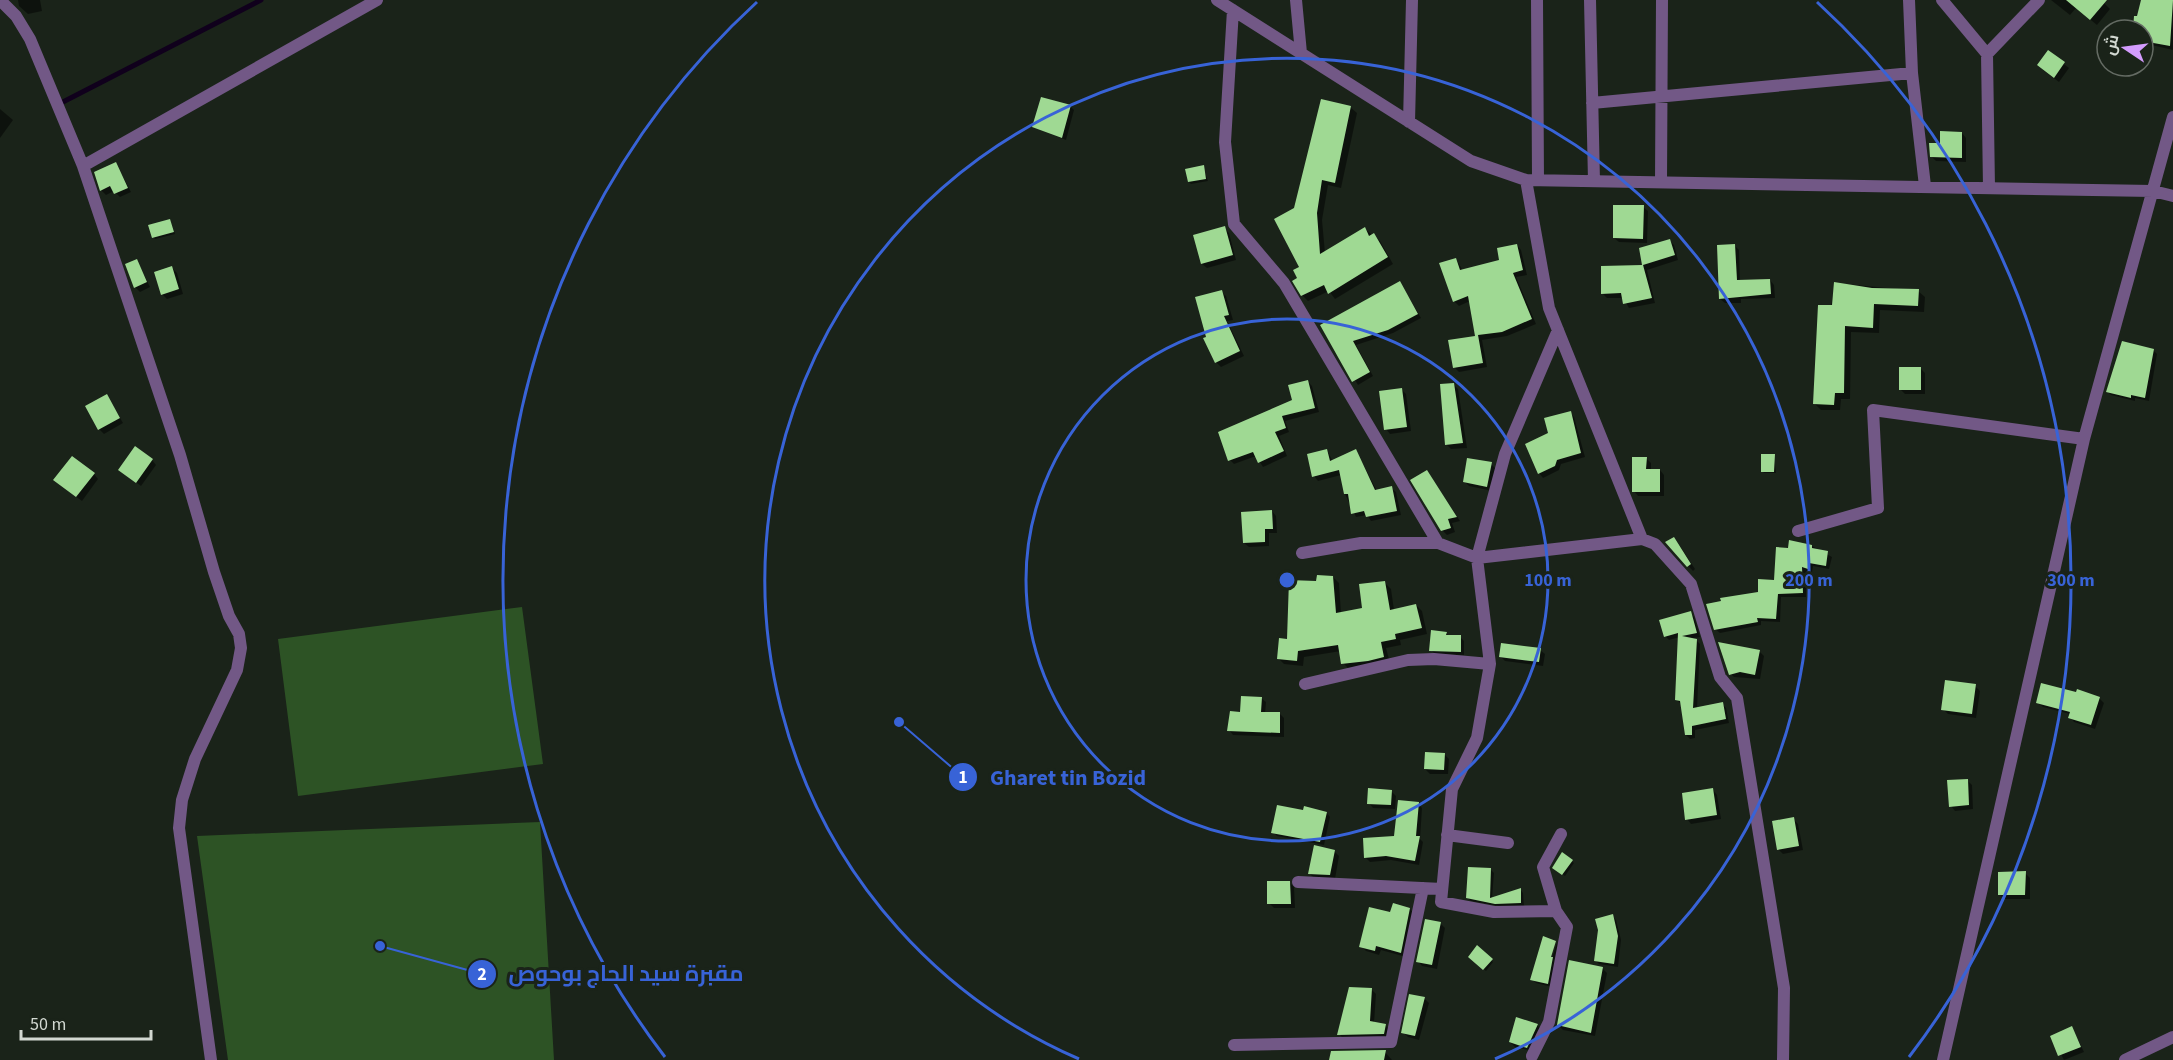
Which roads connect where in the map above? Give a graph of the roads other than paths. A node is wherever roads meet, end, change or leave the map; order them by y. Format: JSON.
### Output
{"nodes":[{"id":1,"x":0,"y":0,"type":"edge"},
{"id":2,"x":377,"y":0,"type":"edge"},
{"id":3,"x":1217,"y":0,"type":"edge"},
{"id":4,"x":1296,"y":0,"type":"edge"},
{"id":5,"x":1412,"y":0,"type":"edge"},
{"id":6,"x":1538,"y":0,"type":"edge"},
{"id":7,"x":1590,"y":0,"type":"edge"},
{"id":8,"x":1662,"y":0,"type":"edge"},
{"id":9,"x":1908,"y":0,"type":"edge"},
{"id":10,"x":1942,"y":0,"type":"edge"},
{"id":11,"x":2038,"y":0,"type":"edge"},
{"id":12,"x":1233,"y":10,"type":"junction"},
{"id":13,"x":1301,"y":53,"type":"junction"},
{"id":14,"x":1987,"y":54,"type":"junction"},
{"id":15,"x":1912,"y":73,"type":"junction"},
{"id":16,"x":1662,"y":97,"type":"junction"},
{"id":17,"x":1592,"y":103,"type":"junction"},
{"id":18,"x":2173,"y":117,"type":"edge"},
{"id":19,"x":1409,"y":122,"type":"junction"},
{"id":20,"x":83,"y":166,"type":"junction"},
{"id":21,"x":1532,"y":180,"type":"junction"},
{"id":22,"x":1594,"y":181,"type":"junction"},
{"id":23,"x":1661,"y":182,"type":"junction"},
{"id":24,"x":1925,"y":186,"type":"junction"},
{"id":25,"x":1989,"y":188,"type":"junction"},
{"id":26,"x":2154,"y":191,"type":"junction"},
{"id":27,"x":2173,"y":196,"type":"edge"},
{"id":28,"x":1558,"y":330,"type":"junction"},
{"id":29,"x":2085,"y":440,"type":"junction"},
{"id":30,"x":1798,"y":531,"type":"dead end"},
{"id":31,"x":1642,"y":539,"type":"junction"},
{"id":32,"x":1438,"y":543,"type":"junction"},
{"id":33,"x":1302,"y":553,"type":"dead end"},
{"id":34,"x":1477,"y":558,"type":"junction"},
{"id":35,"x":1490,"y":664,"type":"junction"},
{"id":36,"x":1305,"y":684,"type":"dead end"},
{"id":37,"x":1561,"y":834,"type":"dead end"},
{"id":38,"x":1447,"y":835,"type":"junction"},
{"id":39,"x":1508,"y":843,"type":"dead end"},
{"id":40,"x":1298,"y":882,"type":"dead end"},
{"id":41,"x":1423,"y":888,"type":"junction"},
{"id":42,"x":1442,"y":889,"type":"junction"},
{"id":43,"x":1556,"y":911,"type":"junction"},
{"id":44,"x":2173,"y":1037,"type":"edge"},
{"id":45,"x":1234,"y":1045,"type":"dead end"},
{"id":46,"x":1532,"y":1056,"type":"dead end"},
{"id":47,"x":211,"y":1060,"type":"edge"},
{"id":48,"x":1783,"y":1060,"type":"edge"},
{"id":49,"x":1943,"y":1060,"type":"edge"},
{"id":50,"x":2125,"y":1060,"type":"edge"}],
"edges":[{"from":1,"to":20,"type":"street"},
{"from":2,"to":20,"type":"street"},
{"from":3,"to":12,"type":"street"},
{"from":4,"to":13,"type":"street"},
{"from":5,"to":19,"type":"street"},
{"from":6,"to":21,"type":"street"},
{"from":7,"to":17,"type":"street"},
{"from":8,"to":16,"type":"street"},
{"from":9,"to":15,"type":"street"},
{"from":10,"to":14,"type":"street"},
{"from":11,"to":14,"type":"street"},
{"from":12,"to":13,"type":"street"},
{"from":12,"to":32,"type":"street"},
{"from":13,"to":19,"type":"street"},
{"from":14,"to":25,"type":"street"},
{"from":15,"to":16,"type":"street"},
{"from":15,"to":24,"type":"street"},
{"from":16,"to":17,"type":"street"},
{"from":16,"to":23,"type":"street"},
{"from":17,"to":22,"type":"street"},
{"from":18,"to":26,"type":"street"},
{"from":19,"to":21,"type":"street"},
{"from":20,"to":47,"type":"street"},
{"from":21,"to":22,"type":"street"},
{"from":21,"to":28,"type":"street"},
{"from":22,"to":23,"type":"street"},
{"from":23,"to":24,"type":"street"},
{"from":24,"to":25,"type":"street"},
{"from":25,"to":26,"type":"street"},
{"from":26,"to":27,"type":"street"},
{"from":26,"to":29,"type":"street"},
{"from":28,"to":31,"type":"street"},
{"from":28,"to":34,"type":"street"},
{"from":29,"to":30,"type":"street"},
{"from":29,"to":49,"type":"street"},
{"from":31,"to":34,"type":"street"},
{"from":31,"to":48,"type":"street"},
{"from":32,"to":33,"type":"street"},
{"from":32,"to":34,"type":"street"},
{"from":34,"to":35,"type":"street"},
{"from":35,"to":36,"type":"street"},
{"from":35,"to":38,"type":"street"},
{"from":37,"to":43,"type":"street"},
{"from":38,"to":39,"type":"street"},
{"from":38,"to":42,"type":"street"},
{"from":40,"to":41,"type":"street"},
{"from":41,"to":42,"type":"street"},
{"from":41,"to":45,"type":"street"},
{"from":42,"to":43,"type":"street"},
{"from":43,"to":46,"type":"street"},
{"from":44,"to":50,"type":"street"}]}
